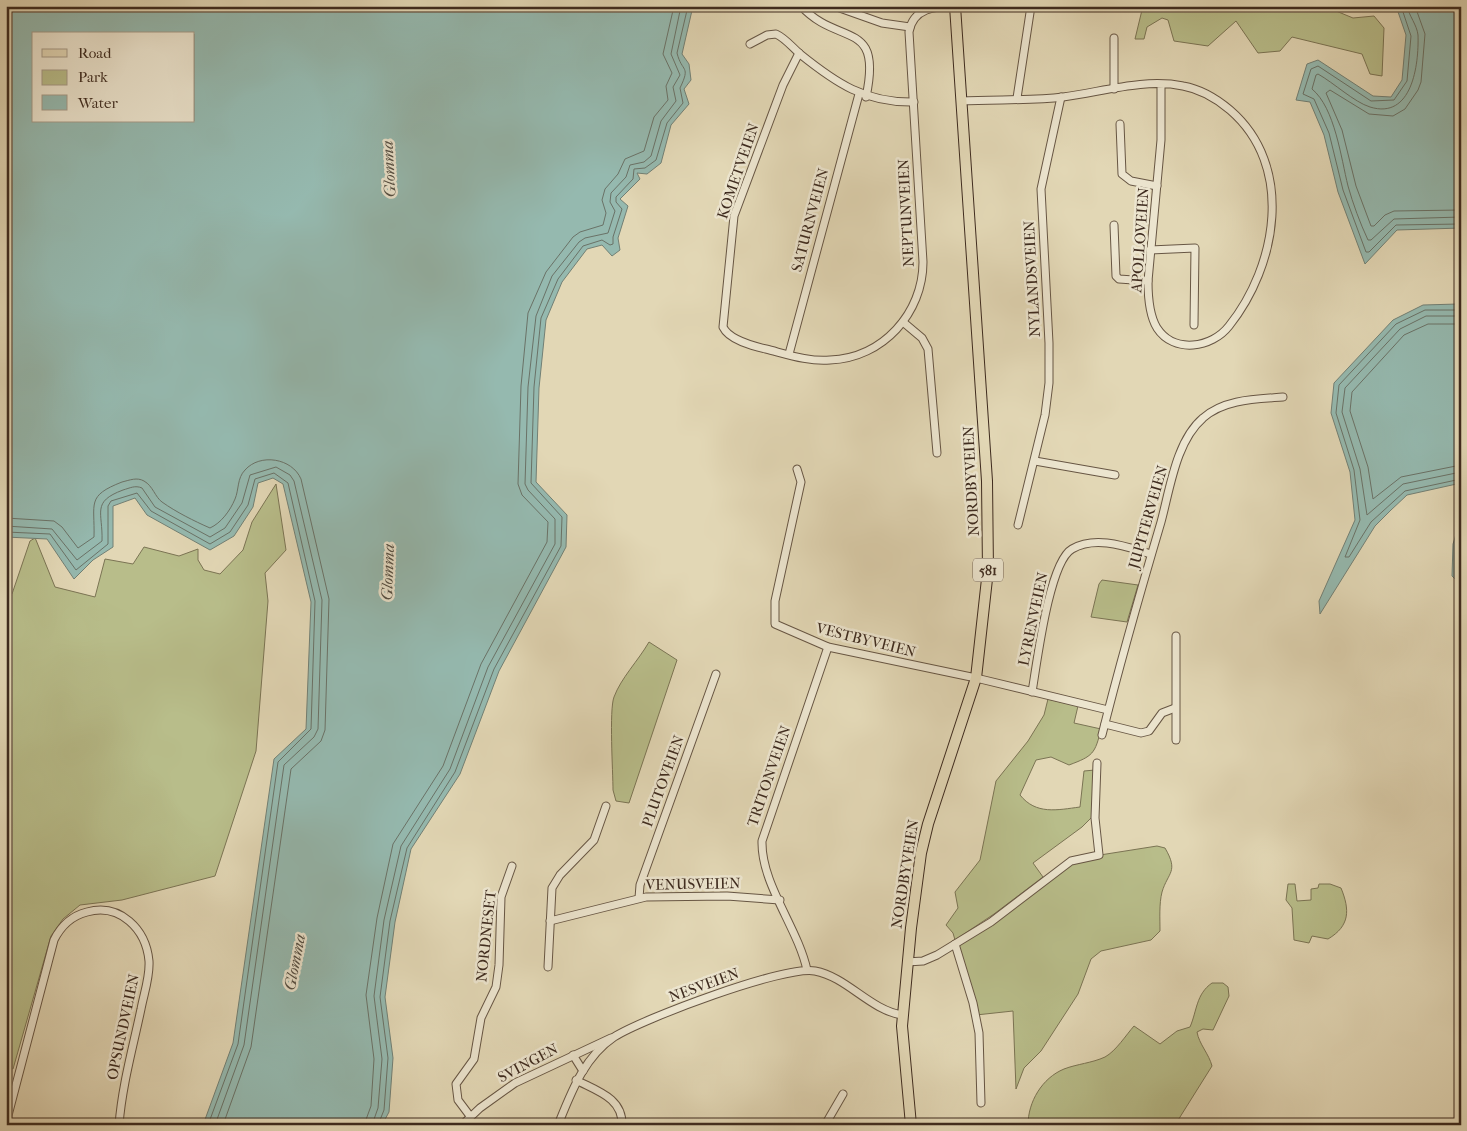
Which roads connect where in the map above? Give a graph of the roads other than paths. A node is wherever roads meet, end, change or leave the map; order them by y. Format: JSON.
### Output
{"nodes":[{"id":1,"x":801,"y":6,"type":"edge"},
{"id":2,"x":834,"y":6,"type":"edge"},
{"id":3,"x":1031,"y":6,"type":"edge"},
{"id":4,"x":955,"y":7,"type":"edge"},
{"id":5,"x":910,"y":27,"type":"junction"},
{"id":6,"x":1114,"y":38,"type":"dead end"},
{"id":7,"x":750,"y":44,"type":"dead end"},
{"id":8,"x":799,"y":53,"type":"junction"},
{"id":9,"x":1161,"y":85,"type":"junction"},
{"id":10,"x":1114,"y":89,"type":"junction"},
{"id":11,"x":862,"y":96,"type":"junction"},
{"id":12,"x":1061,"y":97,"type":"junction"},
{"id":13,"x":1017,"y":98,"type":"junction"},
{"id":14,"x":961,"y":101,"type":"junction"},
{"id":15,"x":914,"y":102,"type":"junction"},
{"id":16,"x":1120,"y":124,"type":"dead end"},
{"id":17,"x":1157,"y":186,"type":"junction"},
{"id":18,"x":1114,"y":225,"type":"dead end"},
{"id":19,"x":1150,"y":250,"type":"junction"},
{"id":20,"x":1148,"y":281,"type":"junction"},
{"id":21,"x":904,"y":322,"type":"junction"},
{"id":22,"x":1194,"y":325,"type":"dead end"},
{"id":23,"x":727,"y":334,"type":"joint"},
{"id":24,"x":789,"y":354,"type":"junction"},
{"id":25,"x":1283,"y":397,"type":"dead end"},
{"id":26,"x":937,"y":453,"type":"dead end"},
{"id":27,"x":1035,"y":461,"type":"junction"},
{"id":28,"x":797,"y":469,"type":"dead end"},
{"id":29,"x":1115,"y":475,"type":"dead end"},
{"id":30,"x":1018,"y":525,"type":"dead end"},
{"id":31,"x":1151,"y":554,"type":"junction"},
{"id":32,"x":1176,"y":636,"type":"dead end"},
{"id":33,"x":828,"y":648,"type":"junction"},
{"id":34,"x":716,"y":674,"type":"dead end"},
{"id":35,"x":976,"y":678,"type":"junction"},
{"id":36,"x":1032,"y":692,"type":"junction"},
{"id":37,"x":1175,"y":708,"type":"junction"},
{"id":38,"x":1108,"y":710,"type":"junction"},
{"id":39,"x":1105,"y":724,"type":"junction"},
{"id":40,"x":1102,"y":735,"type":"dead end"},
{"id":41,"x":1176,"y":740,"type":"dead end"},
{"id":42,"x":1097,"y":763,"type":"dead end"},
{"id":43,"x":606,"y":806,"type":"dead end"},
{"id":44,"x":512,"y":866,"type":"dead end"},
{"id":45,"x":639,"y":898,"type":"junction"},
{"id":46,"x":780,"y":900,"type":"junction"},
{"id":47,"x":550,"y":922,"type":"junction"},
{"id":48,"x":956,"y":944,"type":"junction"},
{"id":49,"x":908,"y":962,"type":"junction"},
{"id":50,"x":548,"y":967,"type":"dead end"},
{"id":51,"x":807,"y":970,"type":"junction"},
{"id":52,"x":902,"y":1014,"type":"junction"},
{"id":53,"x":614,"y":1037,"type":"junction"},
{"id":54,"x":573,"y":1055,"type":"junction"},
{"id":55,"x":582,"y":1071,"type":"junction"},
{"id":56,"x":576,"y":1080,"type":"junction"},
{"id":57,"x":843,"y":1094,"type":"dead end"},
{"id":58,"x":981,"y":1103,"type":"dead end"},
{"id":59,"x":470,"y":1116,"type":"junction"},
{"id":60,"x":6,"y":1123,"type":"edge"},
{"id":61,"x":119,"y":1125,"type":"edge"},
{"id":62,"x":462,"y":1125,"type":"edge"},
{"id":63,"x":558,"y":1125,"type":"edge"},
{"id":64,"x":622,"y":1125,"type":"edge"},
{"id":65,"x":826,"y":1125,"type":"edge"},
{"id":66,"x":911,"y":1125,"type":"edge"}],
"edges":[{"from":1,"to":11,"type":"street","name":"SATURNVEIEN"},
{"from":2,"to":5,"type":"street"},
{"from":3,"to":13,"type":"street"},
{"from":4,"to":5,"type":"street"},
{"from":4,"to":14,"type":"main road","name":"NORDBYVEIEN","number":"581"},
{"from":5,"to":15,"type":"street","name":"NEPTUNVEIEN"},
{"from":6,"to":10,"type":"street"},
{"from":7,"to":8,"type":"street"},
{"from":8,"to":11,"type":"street"},
{"from":8,"to":23,"type":"street","name":"KOMETVEIEN"},
{"from":9,"to":10,"type":"street","name":"APOLLOVEIEN"},
{"from":9,"to":17,"type":"street","name":"APOLLOVEIEN"},
{"from":9,"to":20,"type":"street","name":"APOLLOVEIEN"},
{"from":10,"to":12,"type":"street","name":"APOLLOVEIEN"},
{"from":11,"to":15,"type":"street"},
{"from":11,"to":24,"type":"street","name":"SATURNVEIEN"},
{"from":12,"to":13,"type":"street","name":"APOLLOVEIEN"},
{"from":12,"to":27,"type":"street","name":"NYLANDSVEIEN"},
{"from":13,"to":14,"type":"street","name":"APOLLOVEIEN"},
{"from":14,"to":35,"type":"main road","name":"NORDBYVEIEN","number":"581"},
{"from":15,"to":21,"type":"street","name":"NEPTUNVEIEN"},
{"from":16,"to":17,"type":"street"},
{"from":17,"to":19,"type":"street","name":"APOLLOVEIEN"},
{"from":18,"to":20,"type":"street"},
{"from":19,"to":20,"type":"street","name":"APOLLOVEIEN"},
{"from":19,"to":22,"type":"street"},
{"from":21,"to":24,"type":"street","name":"NEPTUNVEIEN"},
{"from":21,"to":26,"type":"street"},
{"from":23,"to":24,"type":"street","name":"NEPTUNVEIEN"},
{"from":25,"to":31,"type":"street","name":"JUPITERVEIEN"},
{"from":27,"to":29,"type":"street"},
{"from":27,"to":30,"type":"street","name":"NYLANDSVEIEN"},
{"from":28,"to":33,"type":"street","name":"VESTBYVEIEN"},
{"from":31,"to":36,"type":"street","name":"LYRENVEIEN"},
{"from":31,"to":38,"type":"street","name":"JUPITERVEIEN"},
{"from":32,"to":37,"type":"street"},
{"from":33,"to":35,"type":"street","name":"VESTBYVEIEN"},
{"from":33,"to":46,"type":"street","name":"TRITONVEIEN"},
{"from":34,"to":45,"type":"street","name":"PLUTOVEIEN"},
{"from":35,"to":36,"type":"street","name":"VESTBYVEIEN"},
{"from":35,"to":49,"type":"main road","name":"NORDBYVEIEN","number":"581"},
{"from":36,"to":38,"type":"street","name":"VESTBYVEIEN"},
{"from":37,"to":39,"type":"street"},
{"from":37,"to":41,"type":"street"},
{"from":38,"to":39,"type":"street","name":"JUPITERVEIEN"},
{"from":39,"to":40,"type":"street","name":"JUPITERVEIEN"},
{"from":42,"to":48,"type":"street"},
{"from":43,"to":47,"type":"street"},
{"from":44,"to":59,"type":"street","name":"NORDNESET"},
{"from":45,"to":46,"type":"street","name":"VENUSVEIEN"},
{"from":45,"to":47,"type":"street","name":"VENUSVEIEN"},
{"from":46,"to":51,"type":"street","name":"TRITONVEIEN"},
{"from":47,"to":50,"type":"street"},
{"from":48,"to":49,"type":"street"},
{"from":48,"to":58,"type":"street"},
{"from":49,"to":52,"type":"main road","name":"NORDBYVEIEN","number":"581"},
{"from":51,"to":52,"type":"street"},
{"from":51,"to":53,"type":"street","name":"NESVEIEN"},
{"from":52,"to":66,"type":"main road","name":"NORDBYVEIEN","number":"581"},
{"from":53,"to":54,"type":"street","name":"SVINGEN"},
{"from":53,"to":55,"type":"street","name":"NESVEIEN"},
{"from":54,"to":55,"type":"street"},
{"from":54,"to":59,"type":"street","name":"SVINGEN"},
{"from":55,"to":56,"type":"street","name":"NESVEIEN"},
{"from":56,"to":63,"type":"street","name":"NESVEIEN"},
{"from":56,"to":64,"type":"street"},
{"from":57,"to":65,"type":"street"},
{"from":59,"to":62,"type":"street","name":"SVINGEN"},
{"from":60,"to":61,"type":"street","name":"OPSUNDVEIEN"}]}
